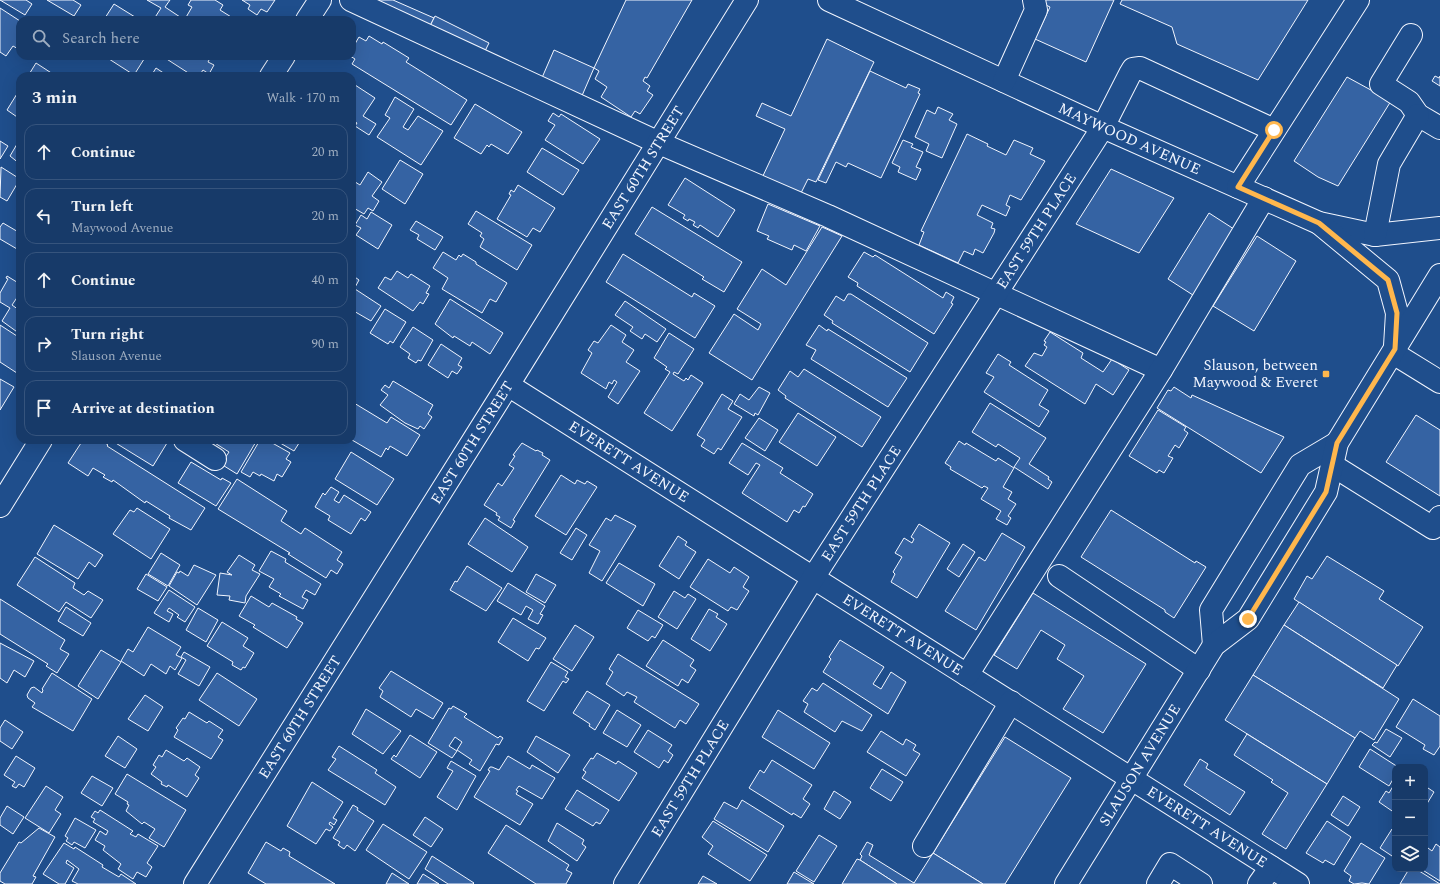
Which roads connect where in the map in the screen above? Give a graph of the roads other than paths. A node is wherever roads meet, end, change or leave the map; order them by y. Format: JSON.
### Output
{"nodes":[{"id":1,"x":320,"y":0,"type":"edge"},
{"id":2,"x":351,"y":0,"type":"edge"},
{"id":3,"x":747,"y":0,"type":"edge"},
{"id":4,"x":829,"y":0,"type":"edge"},
{"id":5,"x":1034,"y":0,"type":"edge"},
{"id":6,"x":1358,"y":0,"type":"edge"},
{"id":7,"x":310,"y":16,"type":"edge"},
{"id":8,"x":1411,"y":35,"type":"dead end"},
{"id":9,"x":282,"y":60,"type":"edge"},
{"id":10,"x":274,"y":72,"type":"edge"},
{"id":11,"x":1004,"y":81,"type":"junction"},
{"id":12,"x":1418,"y":115,"type":"junction"},
{"id":13,"x":1103,"y":127,"type":"junction"},
{"id":14,"x":1440,"y":128,"type":"edge"},
{"id":15,"x":1274,"y":130,"type":"junction"},
{"id":16,"x":659,"y":143,"type":"junction"},
{"id":17,"x":1238,"y":187,"type":"junction"},
{"id":18,"x":1264,"y":198,"type":"junction"},
{"id":19,"x":1319,"y":223,"type":"junction"},
{"id":20,"x":1440,"y":228,"type":"edge"},
{"id":21,"x":1375,"y":235,"type":"junction"},
{"id":22,"x":1440,"y":275,"type":"edge"},
{"id":23,"x":995,"y":294,"type":"junction"},
{"id":24,"x":1433,"y":300,"type":"edge"},
{"id":25,"x":1394,"y":351,"type":"junction"},
{"id":26,"x":1161,"y":370,"type":"junction"},
{"id":27,"x":1440,"y":382,"type":"edge"},
{"id":28,"x":508,"y":385,"type":"junction"},
{"id":29,"x":1337,"y":443,"type":"junction"},
{"id":30,"x":39,"y":444,"type":"edge"},
{"id":31,"x":191,"y":444,"type":"edge"},
{"id":32,"x":215,"y":459,"type":"dead end"},
{"id":33,"x":1332,"y":465,"type":"junction"},
{"id":34,"x":0,"y":506,"type":"edge"},
{"id":35,"x":1440,"y":517,"type":"edge"},
{"id":36,"x":1059,"y":576,"type":"dead end"},
{"id":37,"x":813,"y":578,"type":"junction"},
{"id":38,"x":1214,"y":645,"type":"junction"},
{"id":39,"x":1199,"y":670,"type":"junction"},
{"id":40,"x":967,"y":675,"type":"junction"},
{"id":41,"x":1010,"y":702,"type":"junction"},
{"id":42,"x":1131,"y":779,"type":"junction"},
{"id":43,"x":924,"y":846,"type":"dead end"},
{"id":44,"x":1265,"y":875,"type":"edge"},
{"id":45,"x":194,"y":884,"type":"edge"},
{"id":46,"x":625,"y":884,"type":"edge"},
{"id":47,"x":1066,"y":884,"type":"edge"},
{"id":48,"x":1158,"y":884,"type":"edge"},
{"id":49,"x":1201,"y":884,"type":"edge"},
{"id":50,"x":1298,"y":884,"type":"edge"}],
"edges":[{"from":1,"to":7,"type":"street"},
{"from":2,"to":16,"type":"street"},
{"from":3,"to":16,"type":"street","name":"EAST 60TH STREET"},
{"from":4,"to":11,"type":"street","name":"MAYWOOD AVENUE"},
{"from":5,"to":11,"type":"street"},
{"from":6,"to":15,"type":"street"},
{"from":8,"to":12,"type":"street"},
{"from":9,"to":10,"type":"street"},
{"from":11,"to":13,"type":"street","name":"MAYWOOD AVENUE"},
{"from":12,"to":14,"type":"street"},
{"from":12,"to":21,"type":"street"},
{"from":13,"to":15,"type":"street","name":"EAST 59TH PLACE"},
{"from":13,"to":17,"type":"street","name":"MAYWOOD AVENUE"},
{"from":13,"to":23,"type":"street","name":"EAST 59TH PLACE"},
{"from":15,"to":17,"type":"street"},
{"from":16,"to":23,"type":"street"},
{"from":16,"to":28,"type":"street","name":"EAST 60TH STREET"},
{"from":17,"to":18,"type":"street","name":"MAYWOOD AVENUE"},
{"from":18,"to":19,"type":"street","name":"MAYWOOD AVENUE"},
{"from":18,"to":26,"type":"street"},
{"from":19,"to":21,"type":"street","name":"MAYWOOD AVENUE"},
{"from":19,"to":25,"type":"street"},
{"from":20,"to":21,"type":"street","name":"MAYWOOD AVENUE"},
{"from":22,"to":24,"type":"street","name":"SLAUSON AVENUE"},
{"from":23,"to":26,"type":"street"},
{"from":23,"to":37,"type":"street","name":"EAST 59TH PLACE"},
{"from":24,"to":25,"type":"street","name":"SLAUSON AVENUE"},
{"from":25,"to":27,"type":"street"},
{"from":25,"to":29,"type":"street","name":"SLAUSON AVENUE"},
{"from":26,"to":40,"type":"street"},
{"from":28,"to":37,"type":"street","name":"EVERETT AVENUE"},
{"from":28,"to":45,"type":"street","name":"EAST 60TH STREET"},
{"from":29,"to":33,"type":"street","name":"SLAUSON AVENUE"},
{"from":29,"to":38,"type":"street","name":"SLAUSON AVENUE"},
{"from":30,"to":34,"type":"street"},
{"from":31,"to":32,"type":"street"},
{"from":33,"to":35,"type":"street"},
{"from":33,"to":38,"type":"street","name":"SLAUSON AVENUE"},
{"from":36,"to":39,"type":"street"},
{"from":37,"to":40,"type":"street","name":"EVERETT AVENUE"},
{"from":37,"to":46,"type":"street","name":"EAST 59TH PLACE"},
{"from":38,"to":39,"type":"street","name":"SLAUSON AVENUE"},
{"from":39,"to":42,"type":"street","name":"SLAUSON AVENUE"},
{"from":40,"to":41,"type":"street","name":"EVERETT AVENUE"},
{"from":41,"to":42,"type":"street","name":"EVERETT AVENUE"},
{"from":41,"to":43,"type":"street"},
{"from":42,"to":44,"type":"street","name":"EVERETT AVENUE"},
{"from":42,"to":47,"type":"street","name":"SLAUSON AVENUE"},
{"from":44,"to":50,"type":"street","name":"EVERETT AVENUE"},
{"from":48,"to":49,"type":"street"}]}
